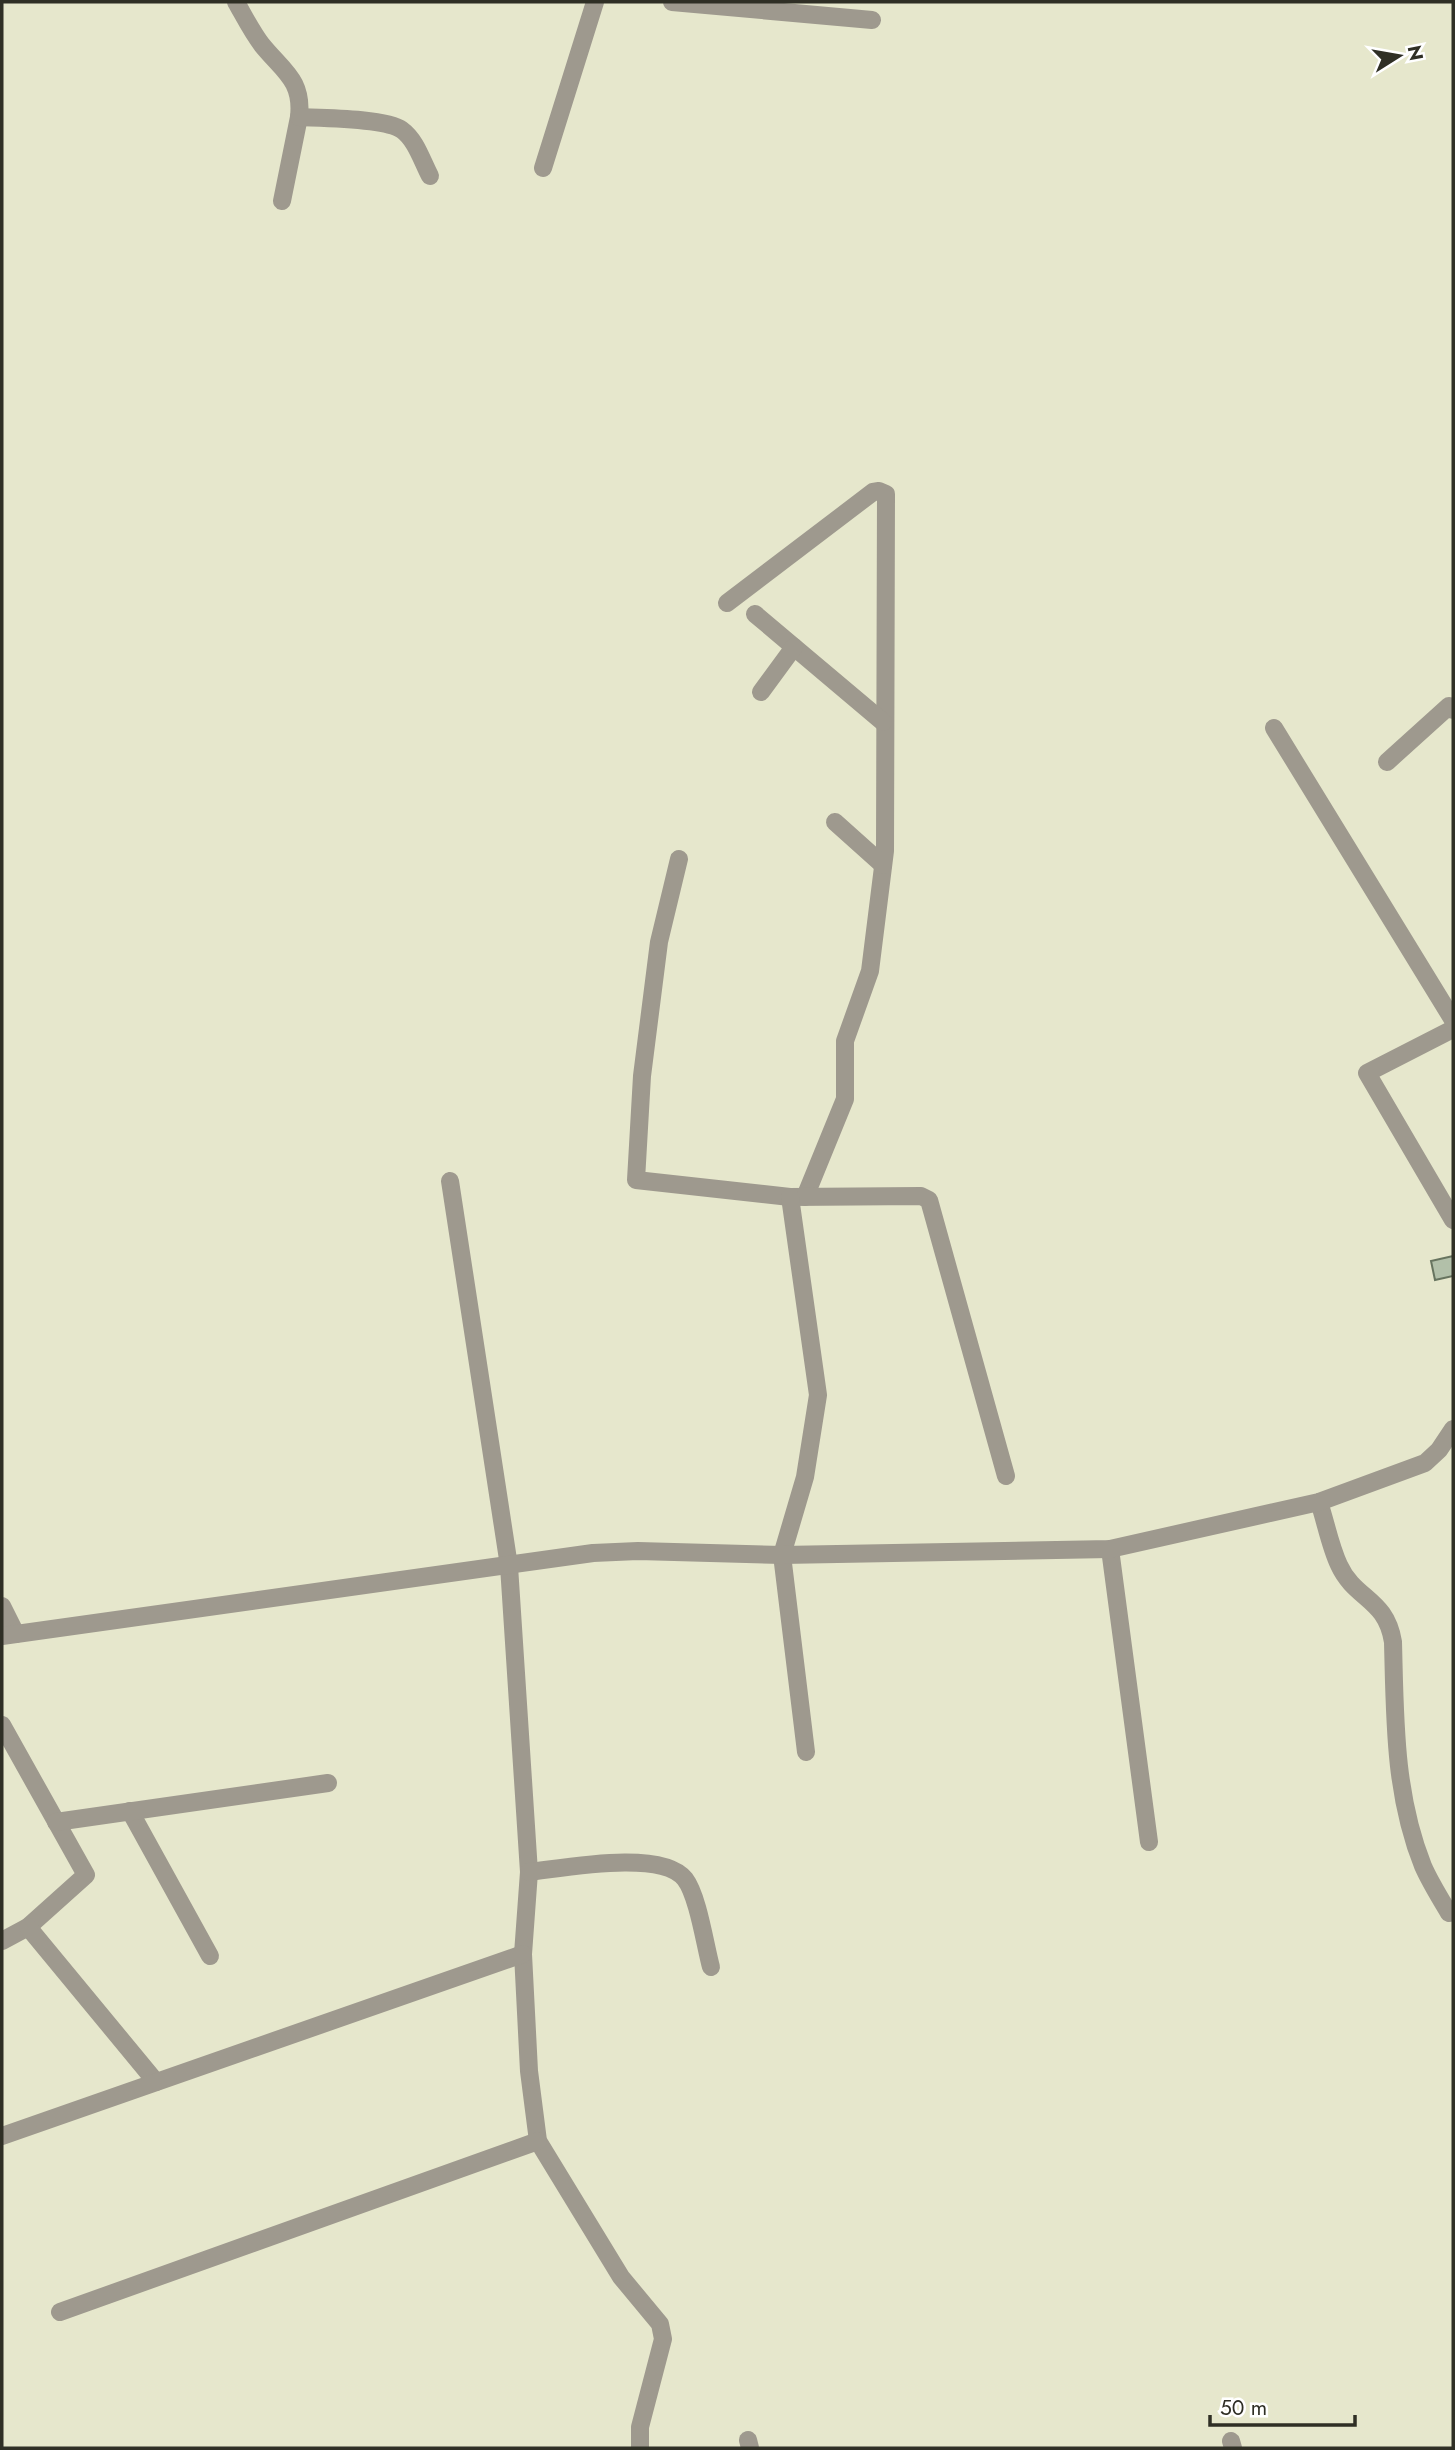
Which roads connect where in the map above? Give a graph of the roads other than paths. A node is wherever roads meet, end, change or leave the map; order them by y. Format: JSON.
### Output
{"nodes":[{"id":1,"x":236,"y":2,"type":"edge"},
{"id":2,"x":595,"y":2,"type":"edge"},
{"id":3,"x":672,"y":2,"type":"edge"},
{"id":4,"x":872,"y":20,"type":"dead end"},
{"id":5,"x":299,"y":117,"type":"junction"},
{"id":6,"x":543,"y":168,"type":"dead end"},
{"id":7,"x":430,"y":176,"type":"dead end"},
{"id":8,"x":282,"y":201,"type":"dead end"},
{"id":9,"x":727,"y":603,"type":"dead end"},
{"id":10,"x":755,"y":614,"type":"dead end"},
{"id":11,"x":794,"y":647,"type":"junction"},
{"id":12,"x":761,"y":692,"type":"dead end"},
{"id":13,"x":1453,"y":710,"type":"edge"},
{"id":14,"x":883,"y":722,"type":"junction"},
{"id":15,"x":1274,"y":728,"type":"dead end"},
{"id":16,"x":1387,"y":762,"type":"dead end"},
{"id":17,"x":835,"y":822,"type":"dead end"},
{"id":18,"x":679,"y":859,"type":"dead end"},
{"id":19,"x":883,"y":864,"type":"junction"},
{"id":20,"x":1453,"y":1020,"type":"edge"},
{"id":21,"x":1453,"y":1029,"type":"edge"},
{"id":22,"x":450,"y":1181,"type":"dead end"},
{"id":23,"x":797,"y":1197,"type":"junction"},
{"id":24,"x":1453,"y":1220,"type":"edge"},
{"id":25,"x":1453,"y":1429,"type":"edge"},
{"id":26,"x":1006,"y":1476,"type":"dead end"},
{"id":27,"x":1319,"y":1502,"type":"junction"},
{"id":28,"x":1110,"y":1549,"type":"junction"},
{"id":29,"x":782,"y":1555,"type":"junction"},
{"id":30,"x":509,"y":1566,"type":"junction"},
{"id":31,"x":2,"y":1606,"type":"edge"},
{"id":32,"x":9,"y":1635,"type":"edge"},
{"id":33,"x":2,"y":1725,"type":"edge"},
{"id":34,"x":806,"y":1752,"type":"dead end"},
{"id":35,"x":328,"y":1783,"type":"dead end"},
{"id":36,"x":130,"y":1811,"type":"junction"},
{"id":37,"x":56,"y":1822,"type":"junction"},
{"id":38,"x":1149,"y":1842,"type":"dead end"},
{"id":39,"x":528,"y":1872,"type":"junction"},
{"id":40,"x":1449,"y":1913,"type":"dead end"},
{"id":41,"x":28,"y":1927,"type":"junction"},
{"id":42,"x":2,"y":1941,"type":"edge"},
{"id":43,"x":523,"y":1954,"type":"junction"},
{"id":44,"x":210,"y":1956,"type":"dead end"},
{"id":45,"x":711,"y":1967,"type":"dead end"},
{"id":46,"x":156,"y":2082,"type":"junction"},
{"id":47,"x":2,"y":2136,"type":"edge"},
{"id":48,"x":538,"y":2141,"type":"junction"},
{"id":49,"x":60,"y":2312,"type":"dead end"},
{"id":50,"x":640,"y":2448,"type":"edge"}],
"edges":[{"from":1,"to":5,"type":"street"},
{"from":2,"to":6,"type":"street"},
{"from":3,"to":4,"type":"street"},
{"from":5,"to":7,"type":"street"},
{"from":5,"to":8,"type":"street"},
{"from":9,"to":14,"type":"street"},
{"from":10,"to":11,"type":"street"},
{"from":11,"to":12,"type":"street"},
{"from":11,"to":14,"type":"street"},
{"from":13,"to":16,"type":"street"},
{"from":14,"to":19,"type":"street"},
{"from":15,"to":20,"type":"street"},
{"from":17,"to":19,"type":"street"},
{"from":18,"to":23,"type":"street"},
{"from":19,"to":23,"type":"street"},
{"from":21,"to":24,"type":"street"},
{"from":22,"to":30,"type":"street"},
{"from":23,"to":26,"type":"street"},
{"from":23,"to":29,"type":"street"},
{"from":25,"to":27,"type":"street"},
{"from":27,"to":28,"type":"street"},
{"from":27,"to":40,"type":"street"},
{"from":28,"to":29,"type":"street"},
{"from":28,"to":38,"type":"street"},
{"from":29,"to":30,"type":"street"},
{"from":29,"to":34,"type":"street"},
{"from":30,"to":32,"type":"street"},
{"from":30,"to":39,"type":"street"},
{"from":31,"to":32,"type":"street"},
{"from":33,"to":37,"type":"street"},
{"from":35,"to":36,"type":"street"},
{"from":36,"to":37,"type":"street"},
{"from":36,"to":44,"type":"street"},
{"from":37,"to":41,"type":"street"},
{"from":39,"to":43,"type":"street"},
{"from":39,"to":45,"type":"street"},
{"from":41,"to":42,"type":"street"},
{"from":41,"to":46,"type":"street"},
{"from":43,"to":46,"type":"street"},
{"from":43,"to":48,"type":"street"},
{"from":46,"to":47,"type":"street"},
{"from":48,"to":49,"type":"street"},
{"from":48,"to":50,"type":"street"}]}
